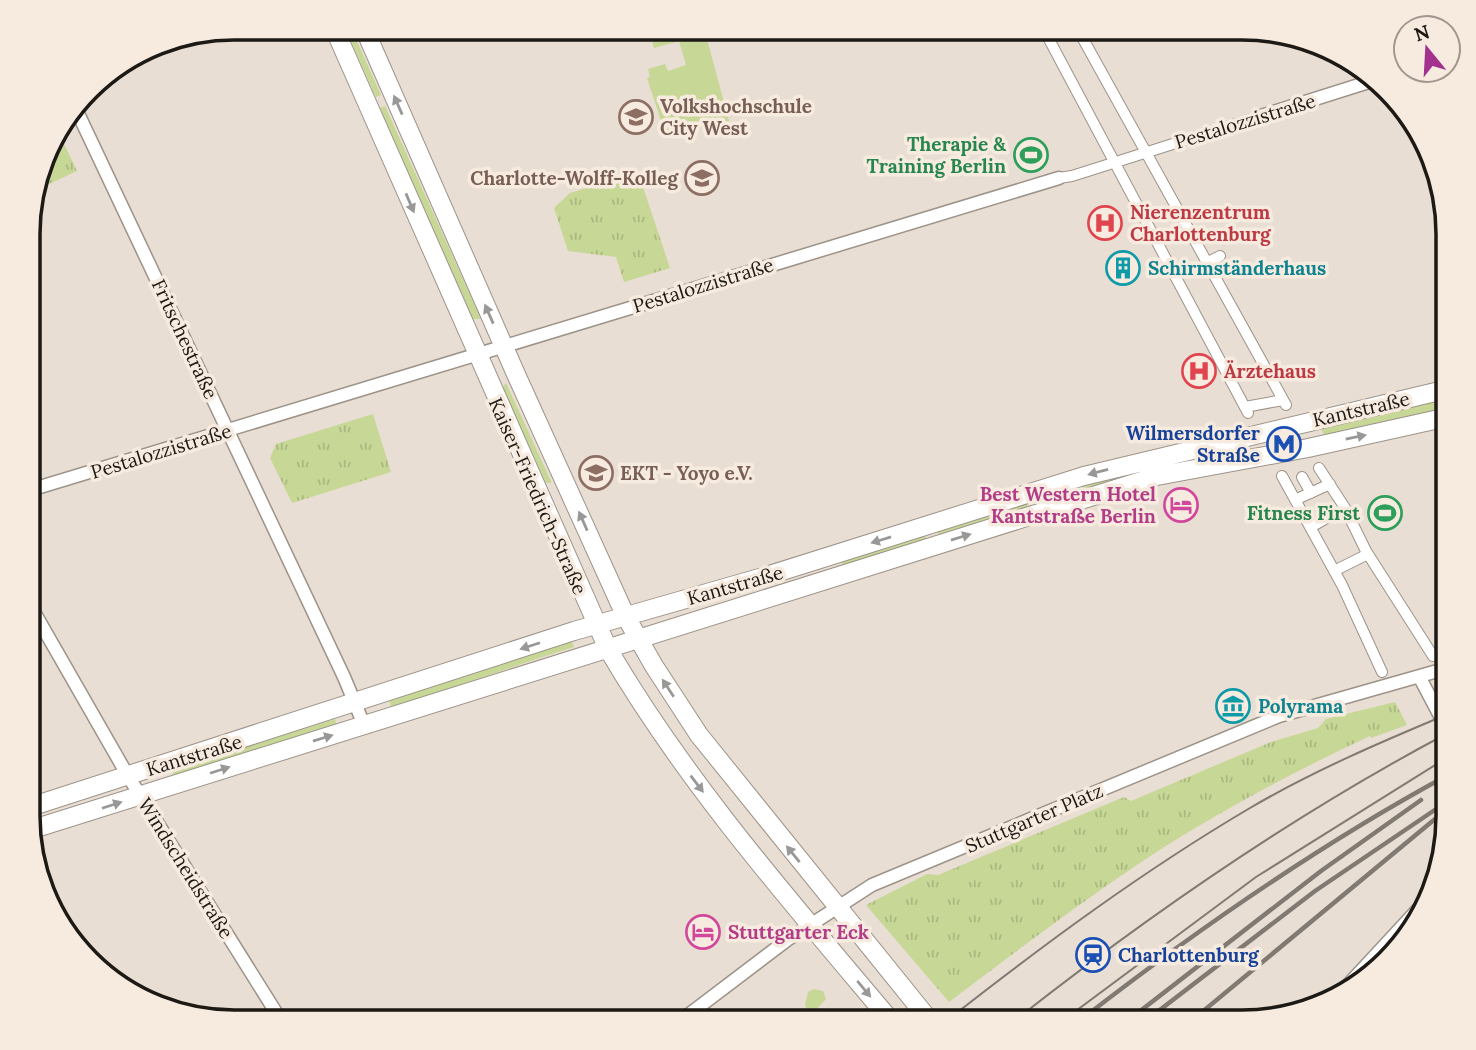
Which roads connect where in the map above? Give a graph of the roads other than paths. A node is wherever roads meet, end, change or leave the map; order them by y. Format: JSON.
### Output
{"nodes":[{"id":1,"x":339,"y":40,"type":"edge"},
{"id":2,"x":369,"y":40,"type":"edge"},
{"id":3,"x":1050,"y":41,"type":"edge"},
{"id":4,"x":1084,"y":41,"type":"edge"},
{"id":5,"x":1364,"y":84,"type":"edge"},
{"id":6,"x":1261,"y":116,"type":"joint"},
{"id":7,"x":80,"y":117,"type":"edge"},
{"id":8,"x":1144,"y":152,"type":"junction"},
{"id":9,"x":1117,"y":162,"type":"junction"},
{"id":10,"x":1059,"y":177,"type":"joint"},
{"id":11,"x":1220,"y":256,"type":"dead end"},
{"id":12,"x":1206,"y":263,"type":"junction"},
{"id":13,"x":503,"y":345,"type":"junction"},
{"id":14,"x":476,"y":354,"type":"junction"},
{"id":15,"x":1435,"y":393,"type":"edge"},
{"id":16,"x":1435,"y":420,"type":"edge"},
{"id":17,"x":229,"y":430,"type":"junction"},
{"id":18,"x":1319,"y":468,"type":"dead end"},
{"id":19,"x":1282,"y":475,"type":"dead end"},
{"id":20,"x":1302,"y":477,"type":"dead end"},
{"id":21,"x":1330,"y":484,"type":"junction"},
{"id":22,"x":40,"y":487,"type":"edge"},
{"id":23,"x":1311,"y":493,"type":"junction"},
{"id":24,"x":1297,"y":499,"type":"junction"},
{"id":25,"x":1345,"y":508,"type":"junction"},
{"id":26,"x":1311,"y":527,"type":"junction"},
{"id":27,"x":1362,"y":555,"type":"junction"},
{"id":28,"x":1334,"y":571,"type":"junction"},
{"id":29,"x":626,"y":617,"type":"junction"},
{"id":30,"x":41,"y":624,"type":"edge"},
{"id":31,"x":595,"y":625,"type":"junction"},
{"id":32,"x":640,"y":640,"type":"junction"},
{"id":33,"x":608,"y":649,"type":"junction"},
{"id":34,"x":1433,"y":656,"type":"dead end"},
{"id":35,"x":1382,"y":672,"type":"dead end"},
{"id":36,"x":1435,"y":673,"type":"edge"},
{"id":37,"x":1420,"y":678,"type":"junction"},
{"id":38,"x":357,"y":703,"type":"junction"},
{"id":39,"x":1435,"y":706,"type":"edge"},
{"id":40,"x":364,"y":725,"type":"junction"},
{"id":41,"x":128,"y":776,"type":"junction"},
{"id":42,"x":141,"y":795,"type":"junction"},
{"id":43,"x":41,"y":804,"type":"edge"},
{"id":44,"x":41,"y":827,"type":"edge"},
{"id":45,"x":836,"y":907,"type":"junction"},
{"id":46,"x":810,"y":925,"type":"junction"},
{"id":47,"x":1398,"y":930,"type":"edge"},
{"id":48,"x":1367,"y":964,"type":"edge"},
{"id":49,"x":274,"y":1009,"type":"edge"},
{"id":50,"x":696,"y":1009,"type":"edge"},
{"id":51,"x":882,"y":1010,"type":"edge"},
{"id":52,"x":921,"y":1010,"type":"edge"}],
"edges":[{"from":1,"to":14,"type":"main road","name":"Kaiser-Friedrich-Straße","one_way":true},
{"from":13,"to":2,"type":"main road","name":"Kaiser-Friedrich-Straße","one_way":true},
{"from":3,"to":9,"type":"street"},
{"from":4,"to":8,"type":"street"},
{"from":5,"to":6,"type":"street","name":"Pestalozzistraße"},
{"from":6,"to":8,"type":"street","name":"Pestalozzistraße"},
{"from":7,"to":17,"type":"street","name":"Fritschestraße"},
{"from":8,"to":9,"type":"street","name":"Pestalozzistraße"},
{"from":8,"to":12,"type":"street"},
{"from":9,"to":10,"type":"street","name":"Pestalozzistraße"},
{"from":9,"to":12,"type":"street"},
{"from":10,"to":13,"type":"street","name":"Pestalozzistraße"},
{"from":11,"to":12,"type":"street"},
{"from":13,"to":14,"type":"street","name":"Pestalozzistraße"},
{"from":29,"to":13,"type":"main road","name":"Kaiser-Friedrich-Straße","one_way":true},
{"from":14,"to":17,"type":"street","name":"Pestalozzistraße"},
{"from":14,"to":31,"type":"main road","name":"Kaiser-Friedrich-Straße"},
{"from":15,"to":29,"type":"main road","name":"Kantstraße","one_way":true},
{"from":32,"to":16,"type":"main road","name":"Kantstraße","one_way":true},
{"from":17,"to":22,"type":"street","name":"Pestalozzistraße"},
{"from":17,"to":38,"type":"street","name":"Fritschestraße"},
{"from":18,"to":21,"type":"street"},
{"from":19,"to":24,"type":"street"},
{"from":20,"to":23,"type":"street"},
{"from":21,"to":23,"type":"street"},
{"from":21,"to":25,"type":"street"},
{"from":23,"to":24,"type":"street"},
{"from":24,"to":26,"type":"street"},
{"from":25,"to":26,"type":"street"},
{"from":25,"to":27,"type":"street"},
{"from":26,"to":28,"type":"street"},
{"from":27,"to":28,"type":"street"},
{"from":27,"to":34,"type":"street"},
{"from":28,"to":35,"type":"street"},
{"from":29,"to":31,"type":"main road","name":"Kantstraße"},
{"from":29,"to":32,"type":"main road","name":"Kaiser-Friedrich-Straße"},
{"from":30,"to":41,"type":"street","name":"Windscheidstraße"},
{"from":31,"to":33,"type":"main road","name":"Kaiser-Friedrich-Straße"},
{"from":31,"to":38,"type":"main road","name":"Kantstraße","one_way":true},
{"from":32,"to":33,"type":"main road","name":"Kantstraße"},
{"from":45,"to":32,"type":"main road","name":"Kaiser-Friedrich-Straße","one_way":true},
{"from":33,"to":40,"type":"main road","name":"Kantstraße"},
{"from":33,"to":46,"type":"main road","name":"Kaiser-Friedrich-Straße","one_way":true},
{"from":36,"to":37,"type":"street","name":"Stuttgarter Platz"},
{"from":37,"to":39,"type":"street"},
{"from":37,"to":45,"type":"street","name":"Stuttgarter Platz"},
{"from":38,"to":40,"type":"street","name":"Fritschestraße"},
{"from":38,"to":41,"type":"main road","name":"Kantstraße"},
{"from":42,"to":40,"type":"main road","name":"Kantstraße","one_way":true},
{"from":41,"to":42,"type":"street","name":"Windscheidstraße"},
{"from":41,"to":43,"type":"main road","name":"Kantstraße"},
{"from":44,"to":42,"type":"main road","name":"Kantstraße","one_way":true},
{"from":42,"to":49,"type":"street","name":"Windscheidstraße"},
{"from":45,"to":46,"type":"street","name":"Stuttgarter Platz"},
{"from":45,"to":52,"type":"main road","name":"Kaiser-Friedrich-Straße"},
{"from":46,"to":50,"type":"street","name":"Stuttgarter Platz"},
{"from":46,"to":51,"type":"main road","name":"Kaiser-Friedrich-Straße","one_way":true},
{"from":47,"to":48,"type":"street"}]}
